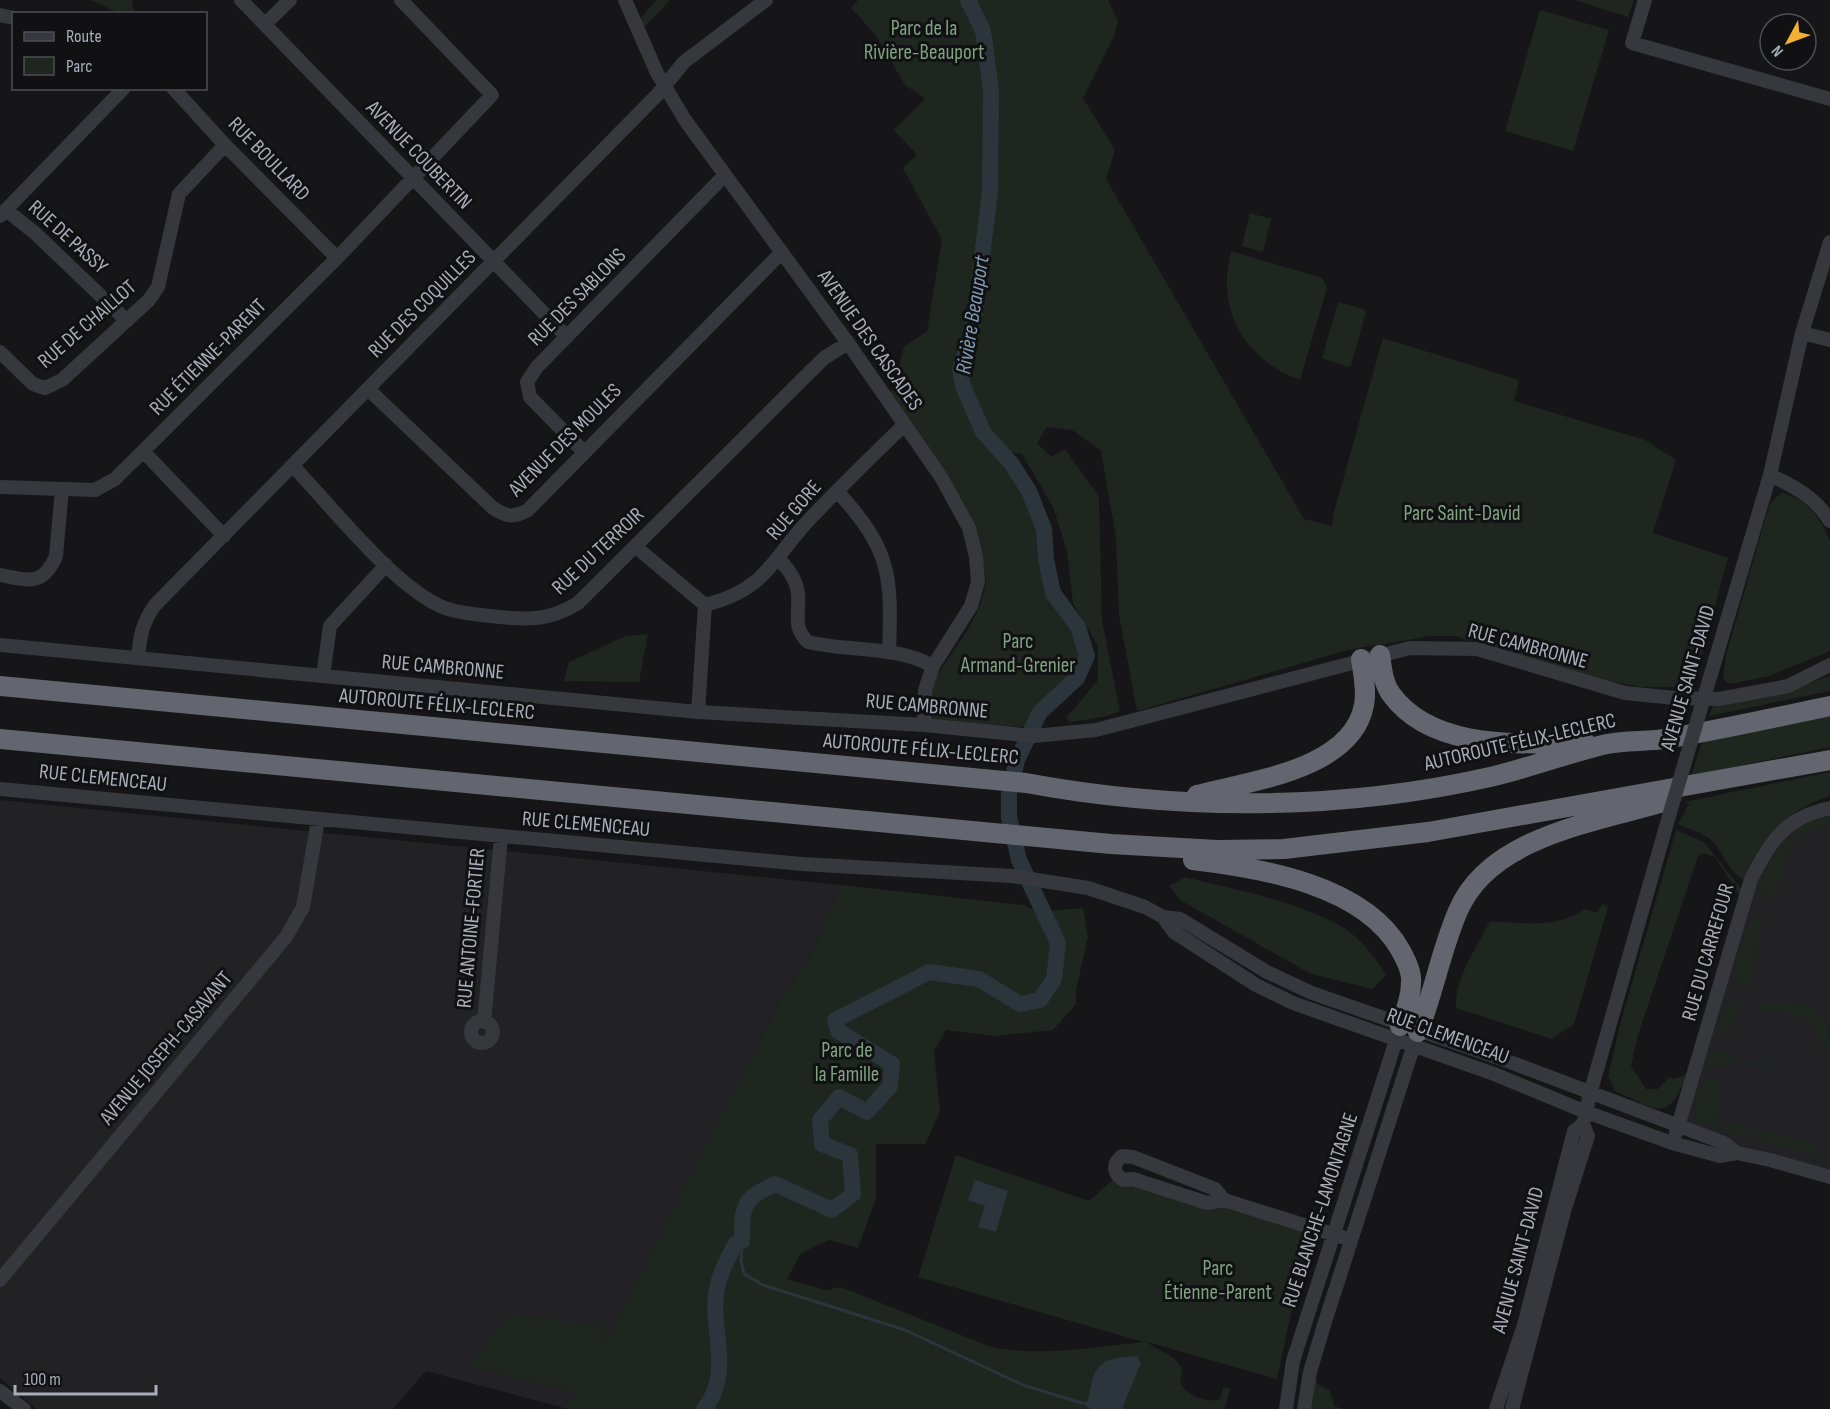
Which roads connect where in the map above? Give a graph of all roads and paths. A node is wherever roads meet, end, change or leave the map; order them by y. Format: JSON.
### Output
{"nodes":[{"id":1,"x":242,"y":0,"type":"edge"},
{"id":2,"x":290,"y":0,"type":"edge"},
{"id":3,"x":401,"y":0,"type":"edge"},
{"id":4,"x":625,"y":0,"type":"edge"},
{"id":5,"x":766,"y":0,"type":"edge"},
{"id":6,"x":1645,"y":0,"type":"edge"},
{"id":7,"x":265,"y":24,"type":"junction"},
{"id":8,"x":663,"y":84,"type":"junction"},
{"id":9,"x":122,"y":90,"type":"edge"},
{"id":10,"x":175,"y":90,"type":"edge"},
{"id":11,"x":1830,"y":99,"type":"edge"},
{"id":12,"x":225,"y":145,"type":"junction"},
{"id":13,"x":724,"y":176,"type":"junction"},
{"id":14,"x":413,"y":179,"type":"junction"},
{"id":15,"x":3,"y":213,"type":"edge"},
{"id":16,"x":1830,"y":242,"type":"edge"},
{"id":17,"x":782,"y":252,"type":"junction"},
{"id":18,"x":337,"y":258,"type":"junction"},
{"id":19,"x":494,"y":262,"type":"junction"},
{"id":20,"x":127,"y":321,"type":"junction"},
{"id":21,"x":1802,"y":333,"type":"junction"},
{"id":22,"x":567,"y":337,"type":"junction"},
{"id":23,"x":1830,"y":340,"type":"edge"},
{"id":24,"x":848,"y":343,"type":"junction"},
{"id":25,"x":0,"y":352,"type":"edge"},
{"id":26,"x":368,"y":389,"type":"junction"},
{"id":27,"x":904,"y":425,"type":"junction"},
{"id":28,"x":143,"y":451,"type":"junction"},
{"id":29,"x":584,"y":452,"type":"junction"},
{"id":30,"x":292,"y":466,"type":"junction"},
{"id":31,"x":1770,"y":475,"type":"junction"},
{"id":32,"x":0,"y":487,"type":"edge"},
{"id":33,"x":62,"y":489,"type":"junction"},
{"id":34,"x":837,"y":491,"type":"junction"},
{"id":35,"x":1830,"y":521,"type":"edge"},
{"id":36,"x":224,"y":536,"type":"junction"},
{"id":37,"x":636,"y":547,"type":"junction"},
{"id":38,"x":779,"y":559,"type":"junction"},
{"id":39,"x":386,"y":565,"type":"junction"},
{"id":40,"x":0,"y":575,"type":"edge"},
{"id":41,"x":705,"y":605,"type":"junction"},
{"id":42,"x":0,"y":645,"type":"edge"},
{"id":43,"x":889,"y":652,"type":"junction"},
{"id":44,"x":1380,"y":655,"type":"junction"},
{"id":45,"x":138,"y":658,"type":"junction"},
{"id":46,"x":1361,"y":659,"type":"junction"},
{"id":47,"x":1830,"y":665,"type":"edge"},
{"id":48,"x":933,"y":666,"type":"junction"},
{"id":49,"x":323,"y":676,"type":"junction"},
{"id":50,"x":0,"y":686,"type":"edge"},
{"id":51,"x":1830,"y":706,"type":"edge"},
{"id":52,"x":698,"y":712,"type":"junction"},
{"id":53,"x":924,"y":725,"type":"junction"},
{"id":54,"x":0,"y":739,"type":"edge"},
{"id":55,"x":1609,"y":744,"type":"junction"},
{"id":56,"x":1830,"y":760,"type":"edge"},
{"id":57,"x":1729,"y":780,"type":"junction"},
{"id":58,"x":0,"y":789,"type":"edge"},
{"id":59,"x":1174,"y":800,"type":"junction"},
{"id":60,"x":1830,"y":808,"type":"edge"},
{"id":61,"x":318,"y":820,"type":"junction"},
{"id":62,"x":501,"y":837,"type":"junction"},
{"id":63,"x":1111,"y":844,"type":"junction"},
{"id":64,"x":484,"y":1022,"type":"dead end"},
{"id":65,"x":1407,"y":1036,"type":"junction"},
{"id":66,"x":1590,"y":1094,"type":"junction"},
{"id":67,"x":1584,"y":1118,"type":"junction"},
{"id":68,"x":1678,"y":1126,"type":"junction"},
{"id":69,"x":1672,"y":1143,"type":"junction"},
{"id":70,"x":1737,"y":1153,"type":"junction"},
{"id":71,"x":1830,"y":1177,"type":"edge"},
{"id":72,"x":1224,"y":1200,"type":"junction"},
{"id":73,"x":1335,"y":1235,"type":"junction"},
{"id":74,"x":1351,"y":1240,"type":"junction"},
{"id":75,"x":0,"y":1280,"type":"edge"},
{"id":76,"x":0,"y":1391,"type":"edge"},
{"id":77,"x":24,"y":1409,"type":"edge"},
{"id":78,"x":1286,"y":1409,"type":"edge"},
{"id":79,"x":1304,"y":1409,"type":"edge"},
{"id":80,"x":1496,"y":1409,"type":"edge"},
{"id":81,"x":1512,"y":1409,"type":"edge"}],
"edges":[{"from":1,"to":7,"type":"street","name":"AVENUE COUBERTIN"},
{"from":2,"to":7,"type":"street"},
{"from":3,"to":14,"type":"street","name":"RUE ÉTIENNE-PARENT"},
{"from":4,"to":8,"type":"street","name":"AVENUE DES CASCADES"},
{"from":5,"to":8,"type":"street","name":"RUE DES COQUILLES"},
{"from":6,"to":11,"type":"street"},
{"from":7,"to":14,"type":"street","name":"AVENUE COUBERTIN"},
{"from":8,"to":13,"type":"street","name":"AVENUE DES CASCADES"},
{"from":8,"to":19,"type":"street","name":"RUE DES COQUILLES"},
{"from":9,"to":15,"type":"street"},
{"from":10,"to":12,"type":"street","name":"RUE BOULLARD"},
{"from":12,"to":18,"type":"street","name":"RUE BOULLARD"},
{"from":12,"to":20,"type":"street","name":"RUE DE CHAILLOT"},
{"from":13,"to":17,"type":"street","name":"AVENUE DES CASCADES"},
{"from":13,"to":22,"type":"street","name":"RUE DES SABLONS"},
{"from":14,"to":18,"type":"street","name":"RUE ÉTIENNE-PARENT"},
{"from":14,"to":19,"type":"street","name":"AVENUE COUBERTIN"},
{"from":15,"to":20,"type":"street","name":"RUE DE PASSY"},
{"from":16,"to":21,"type":"street","name":"AVENUE SAINT-DAVID"},
{"from":17,"to":24,"type":"street","name":"AVENUE DES CASCADES"},
{"from":17,"to":29,"type":"street","name":"AVENUE DES MOULES"},
{"from":18,"to":28,"type":"street","name":"RUE ÉTIENNE-PARENT"},
{"from":19,"to":22,"type":"street","name":"AVENUE COUBERTIN"},
{"from":19,"to":26,"type":"street","name":"RUE DES COQUILLES"},
{"from":20,"to":25,"type":"street","name":"RUE DE CHAILLOT"},
{"from":21,"to":23,"type":"street"},
{"from":21,"to":31,"type":"street","name":"AVENUE SAINT-DAVID"},
{"from":22,"to":29,"type":"street","name":"RUE DES SABLONS"},
{"from":24,"to":27,"type":"street","name":"AVENUE DES CASCADES"},
{"from":24,"to":37,"type":"street","name":"RUE DU TERROIR"},
{"from":26,"to":29,"type":"street","name":"AVENUE DES MOULES"},
{"from":26,"to":30,"type":"street","name":"RUE DES COQUILLES"},
{"from":27,"to":34,"type":"street","name":"RUE GORE"},
{"from":27,"to":48,"type":"street","name":"AVENUE DES CASCADES"},
{"from":28,"to":33,"type":"street","name":"RUE ÉTIENNE-PARENT"},
{"from":28,"to":36,"type":"street"},
{"from":30,"to":36,"type":"street","name":"RUE DES COQUILLES"},
{"from":30,"to":39,"type":"street","name":"RUE DU TERROIR"},
{"from":31,"to":35,"type":"street"},
{"from":31,"to":66,"type":"street","name":"AVENUE SAINT-DAVID","bridge":true},
{"from":32,"to":33,"type":"street","name":"RUE ÉTIENNE-PARENT"},
{"from":33,"to":40,"type":"street"},
{"from":34,"to":38,"type":"street","name":"RUE GORE"},
{"from":34,"to":43,"type":"street"},
{"from":36,"to":45,"type":"street","name":"RUE DES COQUILLES"},
{"from":37,"to":39,"type":"street","name":"RUE DU TERROIR"},
{"from":37,"to":41,"type":"street"},
{"from":38,"to":41,"type":"street","name":"RUE GORE"},
{"from":38,"to":43,"type":"street"},
{"from":39,"to":49,"type":"street"},
{"from":41,"to":52,"type":"street"},
{"from":42,"to":45,"type":"street","name":"RUE CAMBRONNE"},
{"from":43,"to":48,"type":"street"},
{"from":44,"to":46,"type":"street","name":"RUE CAMBRONNE"},
{"from":44,"to":47,"type":"street","name":"RUE CAMBRONNE"},
{"from":44,"to":55,"type":"highway"},
{"from":45,"to":49,"type":"street","name":"RUE CAMBRONNE"},
{"from":46,"to":53,"type":"street","name":"RUE CAMBRONNE"},
{"from":46,"to":59,"type":"highway"},
{"from":48,"to":53,"type":"street","name":"AVENUE DES CASCADES"},
{"from":49,"to":52,"type":"street","name":"RUE CAMBRONNE"},
{"from":50,"to":59,"type":"highway","name":"AUTOROUTE FÉLIX-LECLERC"},
{"from":51,"to":55,"type":"highway","name":"AUTOROUTE FÉLIX-LECLERC"},
{"from":52,"to":53,"type":"street","name":"RUE CAMBRONNE"},
{"from":54,"to":63,"type":"highway"},
{"from":55,"to":59,"type":"highway","name":"AUTOROUTE FÉLIX-LECLERC"},
{"from":56,"to":57,"type":"highway"},
{"from":57,"to":63,"type":"highway"},
{"from":57,"to":65,"type":"highway"},
{"from":58,"to":61,"type":"street","name":"RUE CLEMENCEAU"},
{"from":60,"to":68,"type":"street","name":"RUE DU CARREFOUR"},
{"from":61,"to":62,"type":"street","name":"RUE CLEMENCEAU"},
{"from":61,"to":75,"type":"street","name":"AVENUE JOSEPH-CASAVANT"},
{"from":62,"to":64,"type":"street","name":"RUE ANTOINE-FORTIER"},
{"from":62,"to":65,"type":"street","name":"RUE CLEMENCEAU"},
{"from":63,"to":65,"type":"highway"},
{"from":65,"to":66,"type":"street","name":"RUE CLEMENCEAU"},
{"from":65,"to":67,"type":"street","name":"RUE CLEMENCEAU"},
{"from":65,"to":73,"type":"street","name":"RUE BLANCHE-LAMONTAGNE"},
{"from":65,"to":74,"type":"street","name":"RUE BLANCHE-LAMONTAGNE"},
{"from":66,"to":67,"type":"street","name":"AVENUE SAINT-DAVID"},
{"from":66,"to":68,"type":"street","name":"RUE CLEMENCEAU"},
{"from":67,"to":69,"type":"street","name":"RUE CLEMENCEAU"},
{"from":67,"to":80,"type":"street","name":"AVENUE SAINT-DAVID"},
{"from":67,"to":81,"type":"street","name":"AVENUE SAINT-DAVID"},
{"from":68,"to":69,"type":"street","name":"RUE DU CARREFOUR"},
{"from":68,"to":70,"type":"street","name":"RUE CLEMENCEAU"},
{"from":69,"to":70,"type":"street","name":"RUE CLEMENCEAU"},
{"from":70,"to":71,"type":"street","name":"RUE CLEMENCEAU"},
{"from":72,"to":72,"type":"street"},
{"from":72,"to":73,"type":"street"},
{"from":73,"to":74,"type":"street"},
{"from":73,"to":78,"type":"street","name":"RUE BLANCHE-LAMONTAGNE"},
{"from":74,"to":79,"type":"street","name":"RUE BLANCHE-LAMONTAGNE"},
{"from":76,"to":77,"type":"street"}]}
